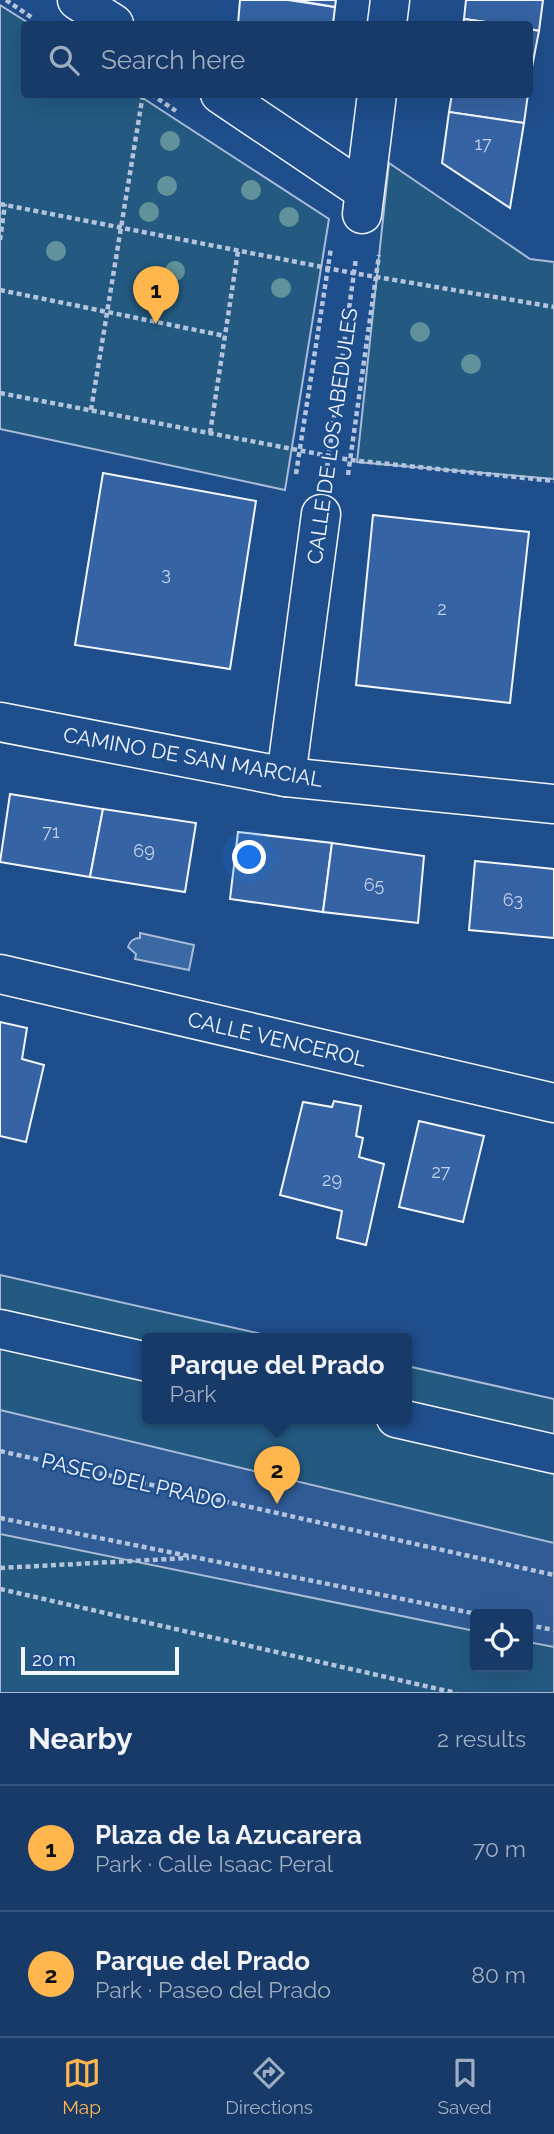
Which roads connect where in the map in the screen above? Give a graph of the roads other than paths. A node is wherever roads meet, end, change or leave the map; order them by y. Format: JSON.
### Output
{"nodes":[{"id":1,"x":77,"y":0,"type":"edge"},
{"id":2,"x":390,"y":0,"type":"edge"},
{"id":3,"x":109,"y":21,"type":"edge"},
{"id":4,"x":387,"y":21,"type":"edge"},
{"id":5,"x":225,"y":98,"type":"edge"},
{"id":6,"x":376,"y":98,"type":"edge"},
{"id":7,"x":321,"y":514,"type":"road end"},
{"id":8,"x":0,"y":722,"type":"edge"},
{"id":9,"x":286,"y":777,"type":"junction"},
{"id":10,"x":554,"y":804,"type":"edge"},
{"id":11,"x":0,"y":974,"type":"edge"},
{"id":12,"x":554,"y":1103,"type":"edge"},
{"id":13,"x":0,"y":1329,"type":"edge"},
{"id":14,"x":142,"y":1361,"type":"edge"},
{"id":15,"x":412,"y":1422,"type":"edge"},
{"id":16,"x":554,"y":1454,"type":"edge"}],
"edges":[{"from":1,"to":3,"type":"street"},
{"from":2,"to":4,"type":"street"},
{"from":5,"to":6,"type":"street"},
{"from":7,"to":9,"type":"street","name":"CALLE DE LOS ABEDULES"},
{"from":8,"to":9,"type":"street","name":"CAMINO DE SAN MARCIAL"},
{"from":9,"to":10,"type":"street","name":"CAMINO DE SAN MARCIAL"},
{"from":11,"to":12,"type":"street","name":"CALLE VENCEROL"},
{"from":13,"to":14,"type":"street"},
{"from":15,"to":16,"type":"street"}]}
